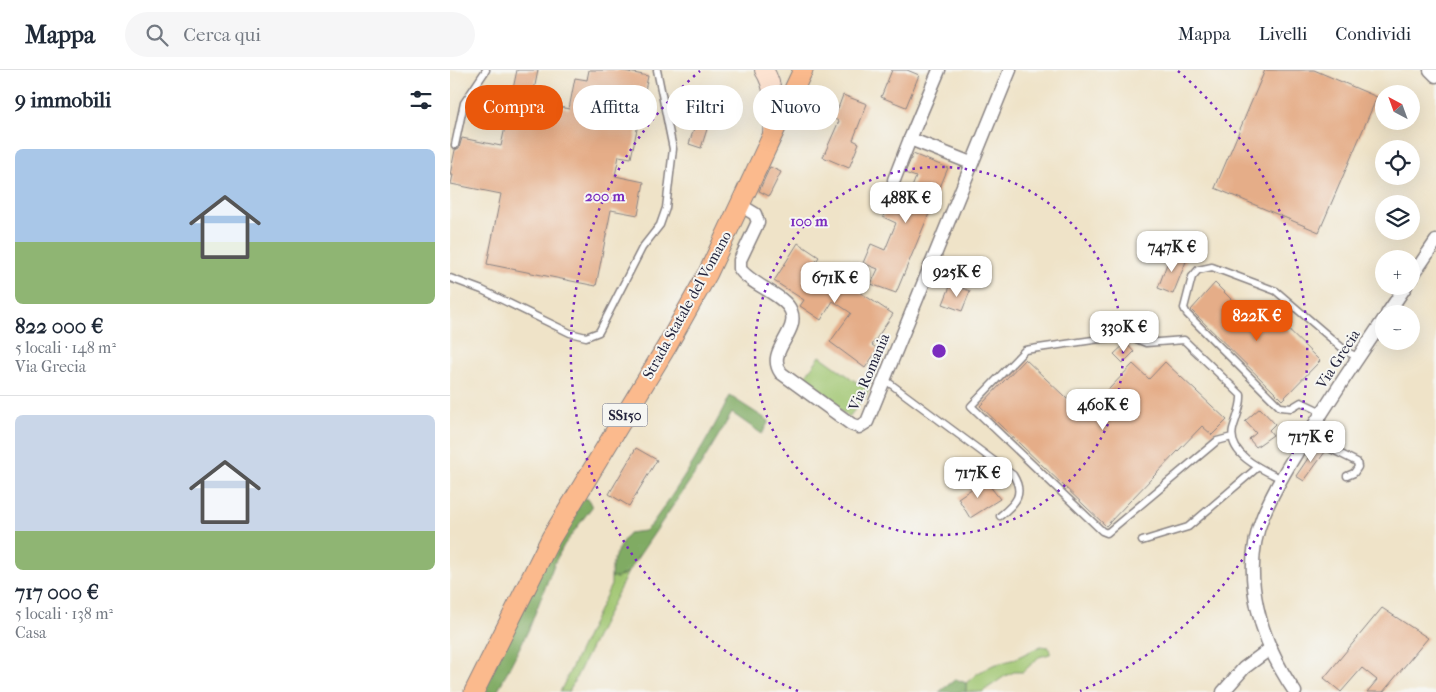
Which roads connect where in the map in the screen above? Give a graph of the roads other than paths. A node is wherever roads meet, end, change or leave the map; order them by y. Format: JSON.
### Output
{"nodes":[{"id":1,"x":486,"y":70,"type":"edge"},
{"id":2,"x":657,"y":70,"type":"edge"},
{"id":3,"x":765,"y":70,"type":"edge"},
{"id":4,"x":939,"y":70,"type":"edge"},
{"id":5,"x":1010,"y":70,"type":"edge"},
{"id":6,"x":1430,"y":70,"type":"edge"},
{"id":7,"x":798,"y":73,"type":"edge"},
{"id":8,"x":1436,"y":76,"type":"edge"},
{"id":9,"x":772,"y":136,"type":"junction"},
{"id":10,"x":910,"y":139,"type":"junction"},
{"id":11,"x":455,"y":145,"type":"dead end"},
{"id":12,"x":971,"y":163,"type":"junction"},
{"id":13,"x":894,"y":180,"type":"dead end"},
{"id":14,"x":740,"y":205,"type":"junction"},
{"id":15,"x":1436,"y":240,"type":"edge"},
{"id":16,"x":1420,"y":264,"type":"edge"},
{"id":17,"x":450,"y":278,"type":"edge"},
{"id":18,"x":1375,"y":332,"type":"edge"},
{"id":19,"x":1358,"y":357,"type":"junction"},
{"id":20,"x":884,"y":379,"type":"junction"},
{"id":21,"x":1322,"y":412,"type":"junction"},
{"id":22,"x":1310,"y":432,"type":"junction"},
{"id":23,"x":1232,"y":437,"type":"junction"},
{"id":24,"x":1258,"y":467,"type":"junction"},
{"id":25,"x":1347,"y":476,"type":"dead end"},
{"id":26,"x":1282,"y":479,"type":"junction"},
{"id":27,"x":1000,"y":516,"type":"dead end"},
{"id":28,"x":1142,"y":541,"type":"dead end"},
{"id":29,"x":1271,"y":648,"type":"junction"},
{"id":30,"x":474,"y":692,"type":"edge"},
{"id":31,"x":1223,"y":692,"type":"edge"},
{"id":32,"x":1295,"y":692,"type":"edge"}],
"edges":[{"from":1,"to":11,"type":"lane"},
{"from":2,"to":17,"type":"lane"},
{"from":3,"to":7,"type":"main road"},
{"from":3,"to":9,"type":"main road"},
{"from":4,"to":10,"type":"street"},
{"from":5,"to":12,"type":"street","name":"Via Romania"},
{"from":6,"to":8,"type":"street"},
{"from":7,"to":9,"type":"main road","name":"Strada Statale del Vomano","number":"SS150"},
{"from":9,"to":14,"type":"main road","name":"Strada Statale del Vomano","number":"SS150"},
{"from":10,"to":12,"type":"street"},
{"from":10,"to":13,"type":"street"},
{"from":12,"to":20,"type":"street","name":"Via Romania"},
{"from":14,"to":20,"type":"street","name":"Via Romania"},
{"from":14,"to":30,"type":"main road","name":"Strada Statale del Vomano","number":"SS150"},
{"from":15,"to":16,"type":"street"},
{"from":18,"to":19,"type":"street","name":"Via Grecia"},
{"from":19,"to":21,"type":"street","name":"Via Grecia"},
{"from":19,"to":21,"type":"lane"},
{"from":20,"to":27,"type":"lane"},
{"from":21,"to":22,"type":"street","name":"Via Grecia"},
{"from":22,"to":25,"type":"lane"},
{"from":22,"to":26,"type":"street","name":"Via Grecia"},
{"from":23,"to":23,"type":"lane"},
{"from":23,"to":24,"type":"lane"},
{"from":24,"to":26,"type":"lane"},
{"from":24,"to":28,"type":"lane"},
{"from":26,"to":29,"type":"street","name":"Via Grecia"},
{"from":29,"to":31,"type":"street"},
{"from":29,"to":32,"type":"street","name":"Via Grecia"}]}
